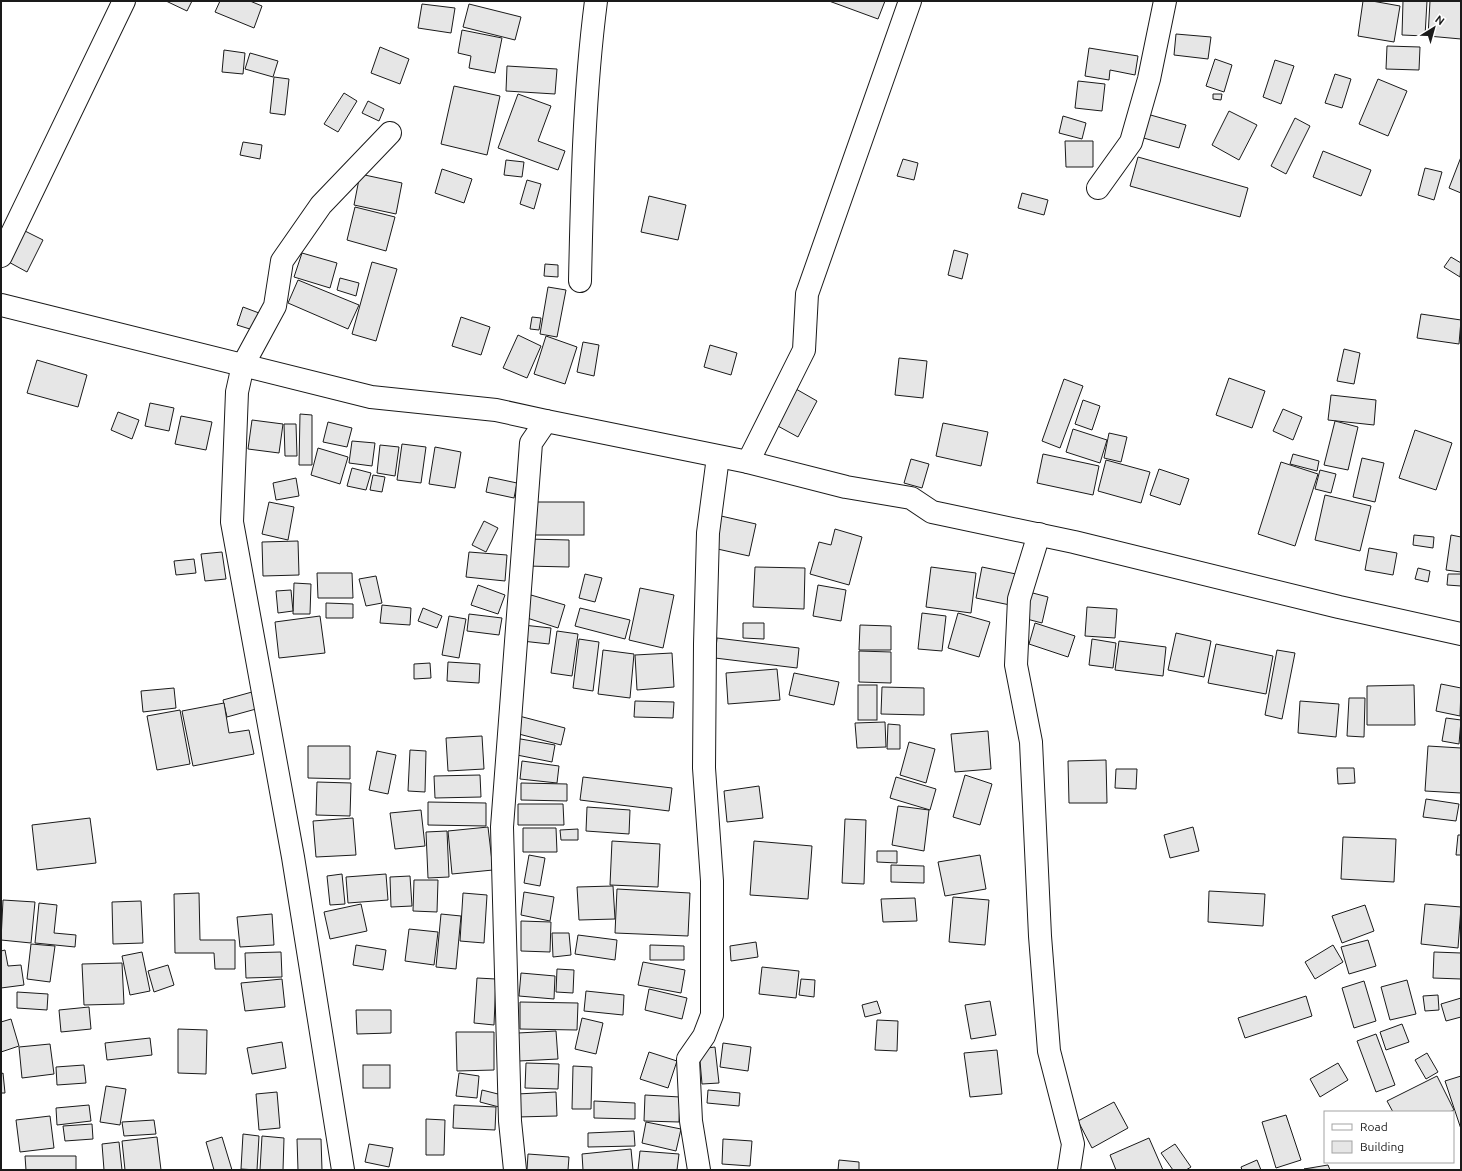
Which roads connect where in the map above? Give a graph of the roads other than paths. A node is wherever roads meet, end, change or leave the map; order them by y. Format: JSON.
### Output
{"nodes":[{"id":1,"x":124,"y":1,"type":"edge"},
{"id":2,"x":596,"y":1,"type":"edge"},
{"id":3,"x":910,"y":1,"type":"edge"},
{"id":4,"x":1165,"y":1,"type":"edge"},
{"id":5,"x":390,"y":133,"type":"dead end"},
{"id":6,"x":1098,"y":188,"type":"dead end"},
{"id":7,"x":1,"y":256,"type":"edge"},
{"id":8,"x":580,"y":281,"type":"dead end"},
{"id":9,"x":1,"y":304,"type":"edge"},
{"id":10,"x":243,"y":365,"type":"junction"},
{"id":11,"x":546,"y":421,"type":"junction"},
{"id":12,"x":718,"y":457,"type":"junction"},
{"id":13,"x":748,"y":462,"type":"junction"},
{"id":14,"x":1039,"y":534,"type":"junction"},
{"id":15,"x":1461,"y":634,"type":"edge"},
{"id":16,"x":343,"y":1170,"type":"edge"},
{"id":17,"x":515,"y":1170,"type":"edge"},
{"id":18,"x":698,"y":1170,"type":"edge"},
{"id":19,"x":1070,"y":1170,"type":"edge"}],
"edges":[{"from":1,"to":7,"type":"street"},
{"from":2,"to":8,"type":"street"},
{"from":3,"to":13,"type":"street"},
{"from":4,"to":6,"type":"street"},
{"from":5,"to":10,"type":"street"},
{"from":9,"to":10,"type":"street"},
{"from":10,"to":11,"type":"street"},
{"from":10,"to":16,"type":"street"},
{"from":11,"to":12,"type":"street"},
{"from":11,"to":17,"type":"street"},
{"from":12,"to":13,"type":"street"},
{"from":12,"to":18,"type":"street"},
{"from":13,"to":14,"type":"street"},
{"from":14,"to":15,"type":"street"},
{"from":14,"to":19,"type":"street"}]}
